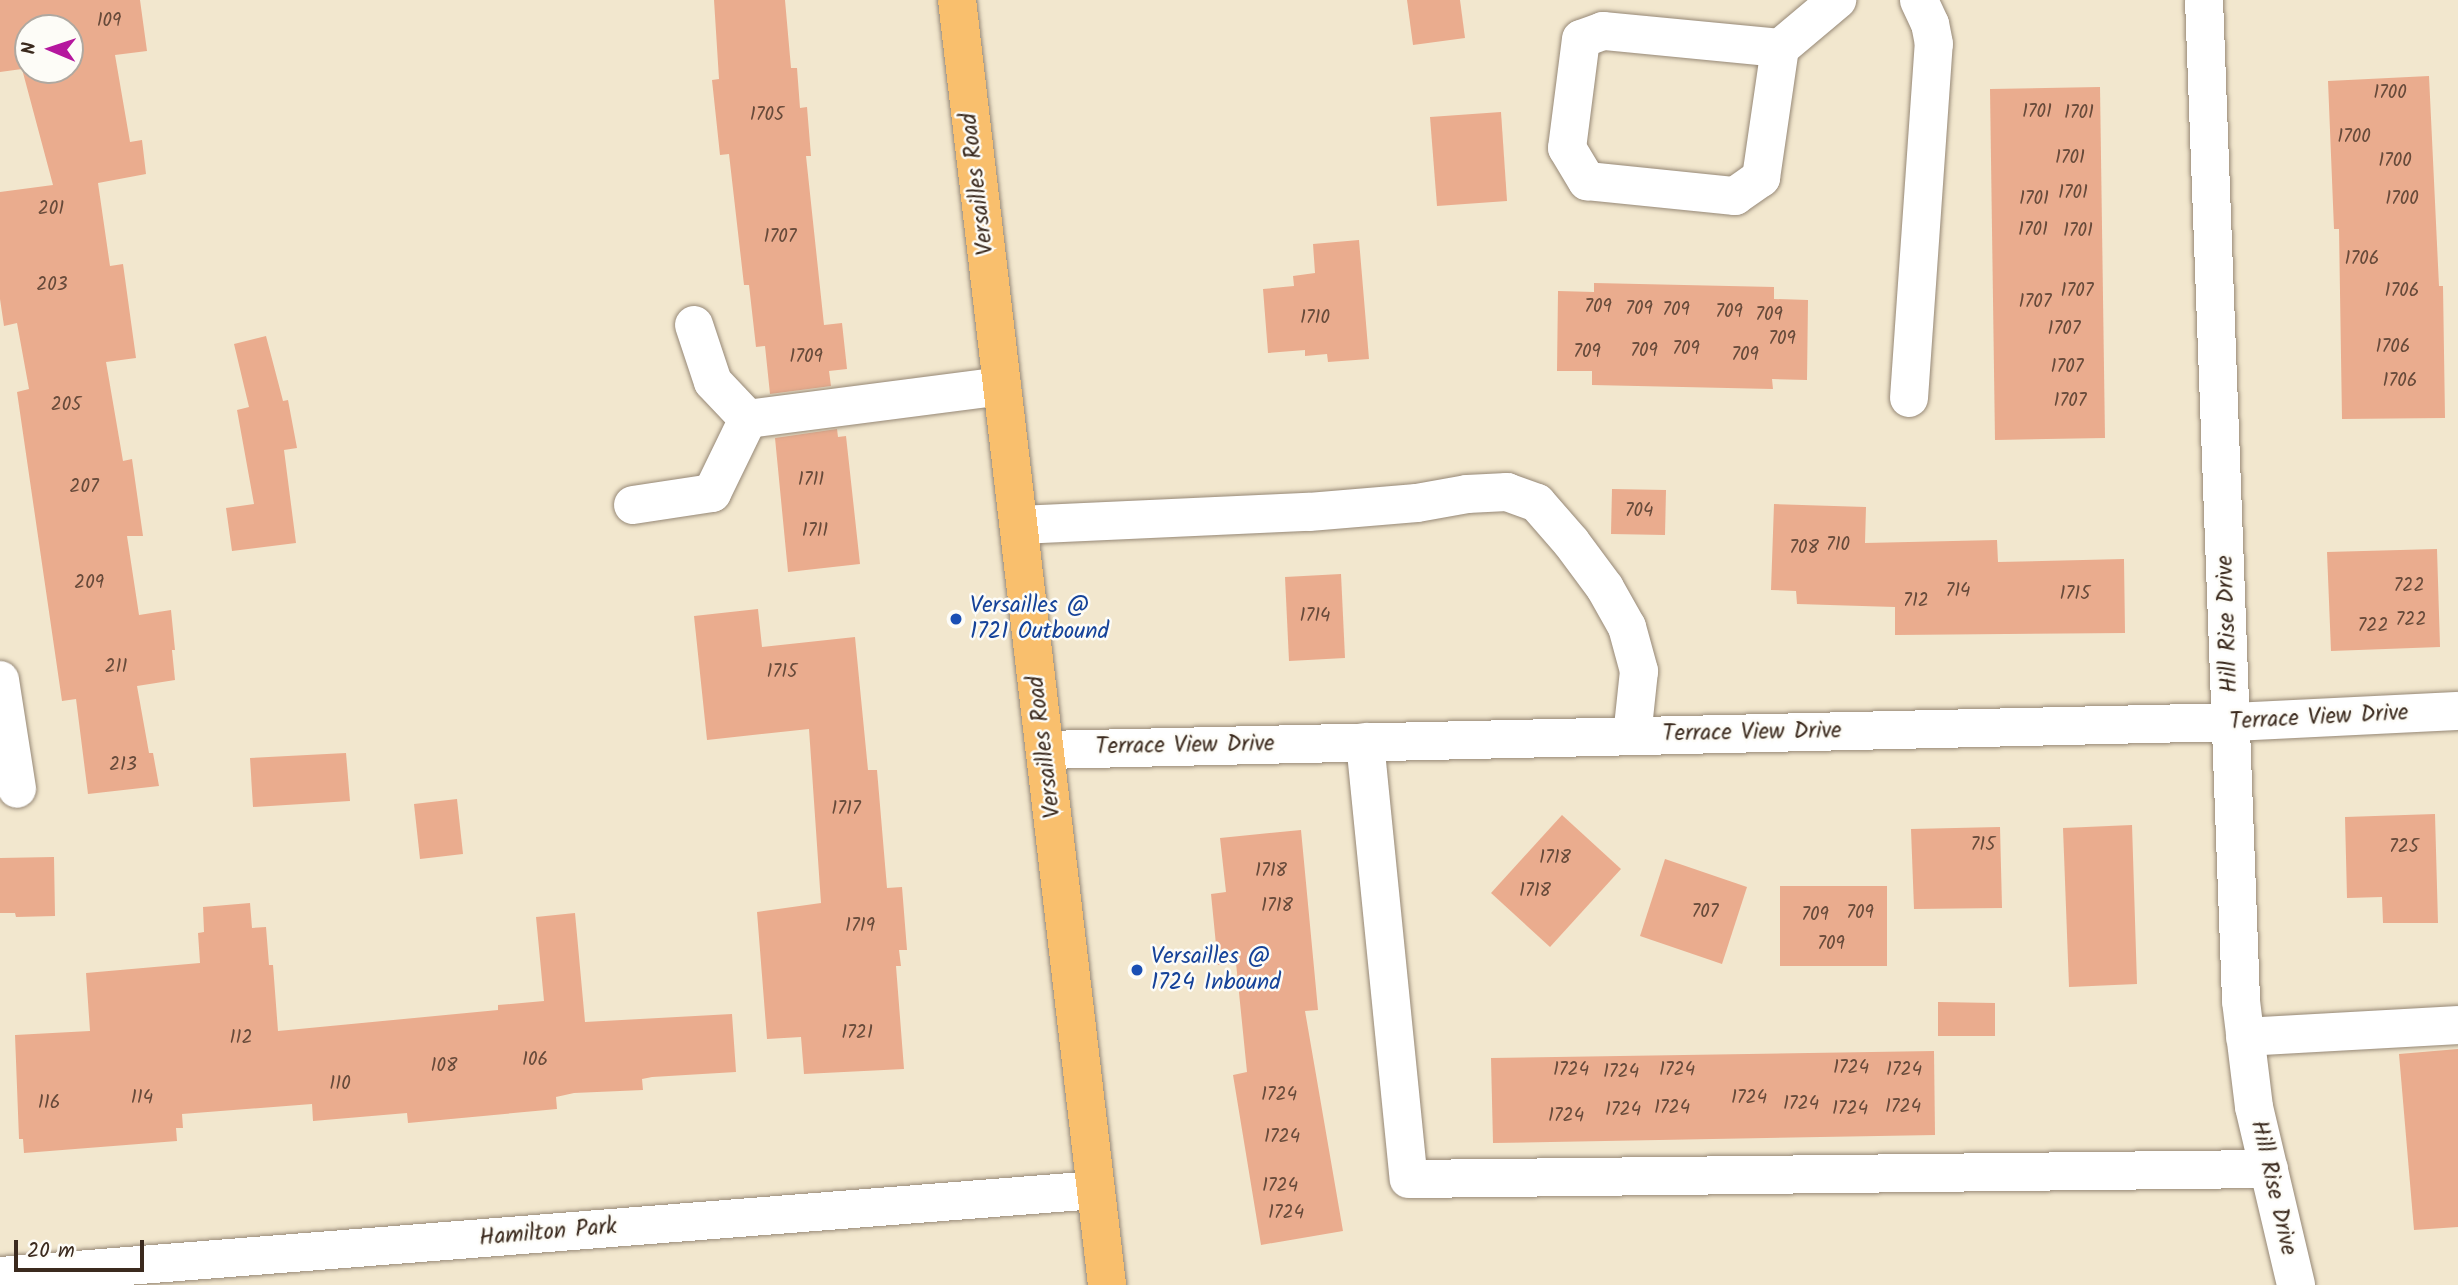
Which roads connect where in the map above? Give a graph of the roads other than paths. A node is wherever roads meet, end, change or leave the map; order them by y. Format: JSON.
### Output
{"nodes":[{"id":1,"x":957,"y":0,"type":"edge"},
{"id":2,"x":1838,"y":0,"type":"edge"},
{"id":3,"x":1919,"y":0,"type":"edge"},
{"id":4,"x":2204,"y":0,"type":"edge"},
{"id":5,"x":1780,"y":48,"type":"junction"},
{"id":6,"x":694,"y":325,"type":"dead end"},
{"id":7,"x":1002,"y":386,"type":"junction"},
{"id":8,"x":1909,"y":398,"type":"dead end"},
{"id":9,"x":748,"y":419,"type":"junction"},
{"id":10,"x":633,"y":505,"type":"dead end"},
{"id":11,"x":1019,"y":526,"type":"junction"},
{"id":12,"x":0,"y":680,"type":"edge"},
{"id":13,"x":2458,"y":712,"type":"edge"},
{"id":14,"x":2232,"y":722,"type":"junction"},
{"id":15,"x":1632,"y":736,"type":"junction"},
{"id":16,"x":1365,"y":742,"type":"junction"},
{"id":17,"x":1046,"y":750,"type":"junction"},
{"id":18,"x":17,"y":789,"type":"dead end"},
{"id":19,"x":2458,"y":1026,"type":"edge"},
{"id":20,"x":2245,"y":1037,"type":"junction"},
{"id":21,"x":2269,"y":1169,"type":"junction"},
{"id":22,"x":1096,"y":1190,"type":"junction"},
{"id":23,"x":0,"y":1276,"type":"edge"},
{"id":24,"x":1107,"y":1285,"type":"edge"},
{"id":25,"x":2296,"y":1285,"type":"edge"}],
"edges":[{"from":1,"to":7,"type":"main road","name":"Versailles Road"},
{"from":2,"to":5,"type":"street"},
{"from":3,"to":8,"type":"street"},
{"from":4,"to":14,"type":"street","name":"Hill Rise Drive"},
{"from":5,"to":5,"type":"street"},
{"from":6,"to":9,"type":"street"},
{"from":7,"to":9,"type":"street"},
{"from":7,"to":11,"type":"main road","name":"Versailles Road"},
{"from":9,"to":10,"type":"street"},
{"from":11,"to":15,"type":"street"},
{"from":11,"to":17,"type":"main road","name":"Versailles Road"},
{"from":12,"to":18,"type":"street"},
{"from":13,"to":14,"type":"street","name":"Terrace View Drive"},
{"from":14,"to":15,"type":"street","name":"Terrace View Drive"},
{"from":14,"to":20,"type":"street","name":"Hill Rise Drive"},
{"from":15,"to":16,"type":"street","name":"Terrace View Drive"},
{"from":16,"to":17,"type":"street","name":"Terrace View Drive"},
{"from":16,"to":21,"type":"street"},
{"from":17,"to":22,"type":"main road","name":"Versailles Road"},
{"from":19,"to":20,"type":"street"},
{"from":20,"to":21,"type":"street","name":"Hill Rise Drive"},
{"from":21,"to":25,"type":"street","name":"Hill Rise Drive"},
{"from":22,"to":23,"type":"street","name":"Hamilton Park"},
{"from":22,"to":24,"type":"main road","name":"Versailles Road"}]}
